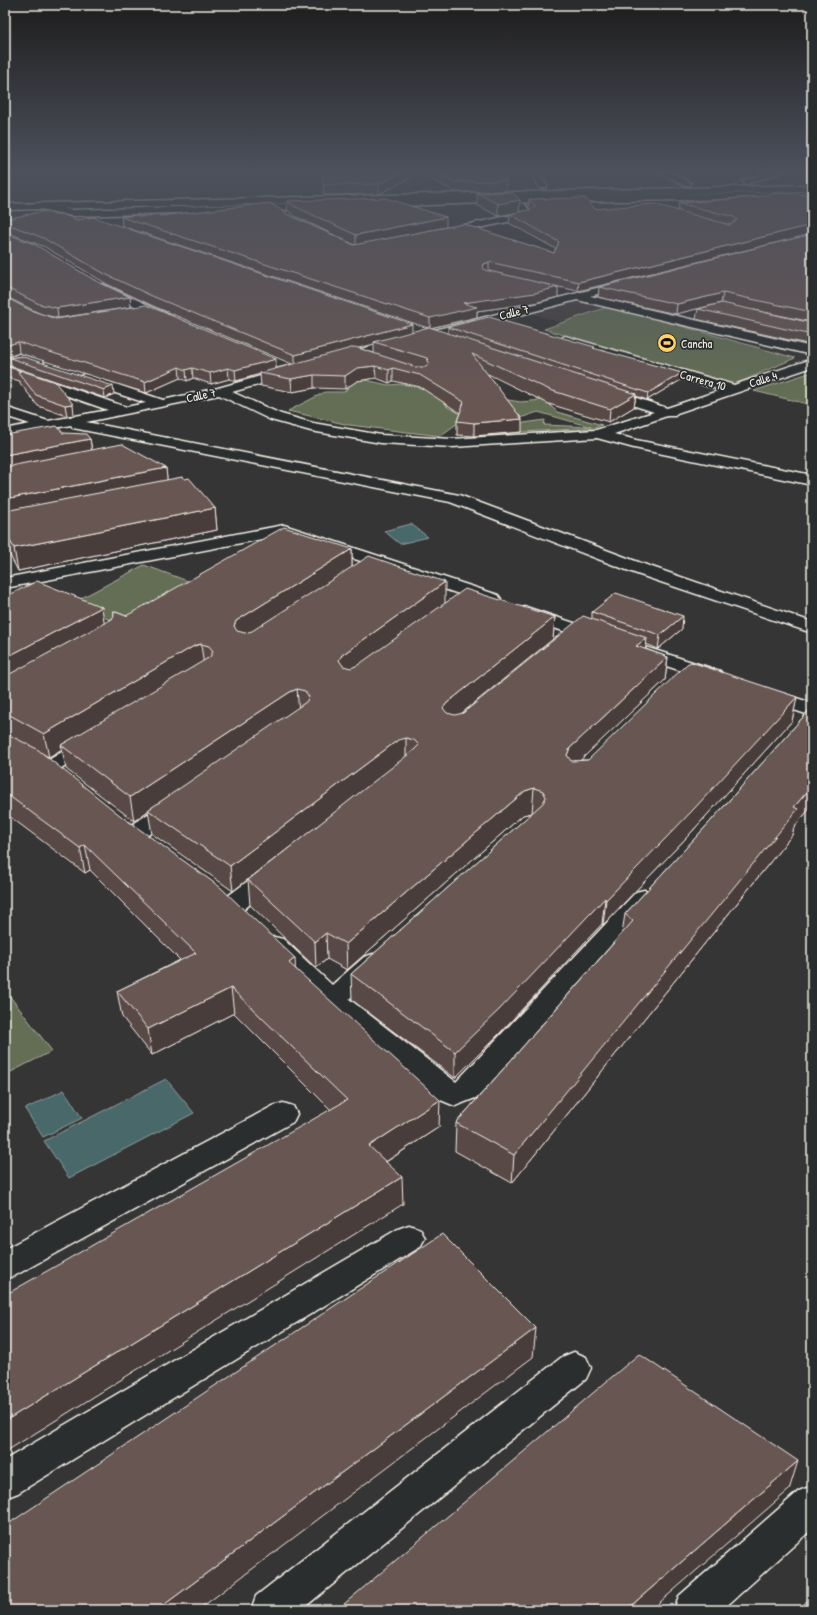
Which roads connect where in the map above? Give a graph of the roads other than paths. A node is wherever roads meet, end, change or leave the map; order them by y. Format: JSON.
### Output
{"nodes":[{"id":1,"x":636,"y":281,"type":"edge"},
{"id":2,"x":95,"y":283,"type":"edge"},
{"id":3,"x":555,"y":291,"type":"edge"},
{"id":4,"x":577,"y":296,"type":"junction"},
{"id":5,"x":148,"y":309,"type":"junction"},
{"id":6,"x":701,"y":312,"type":"edge"},
{"id":7,"x":126,"y":313,"type":"edge"},
{"id":8,"x":489,"y":318,"type":"junction"},
{"id":9,"x":674,"y":320,"type":"junction"},
{"id":10,"x":182,"y":324,"type":"edge"},
{"id":11,"x":512,"y":325,"type":"edge"},
{"id":12,"x":414,"y":329,"type":"dead end"},
{"id":13,"x":428,"y":334,"type":"junction"},
{"id":14,"x":550,"y":336,"type":"edge"},
{"id":15,"x":451,"y":341,"type":"edge"},
{"id":16,"x":812,"y":351,"type":"edge"},
{"id":17,"x":356,"y":354,"type":"junction"},
{"id":18,"x":378,"y":361,"type":"edge"},
{"id":19,"x":325,"y":362,"type":"edge"},
{"id":20,"x":812,"y":363,"type":"edge"},
{"id":21,"x":47,"y":366,"type":"edge"},
{"id":22,"x":290,"y":369,"type":"edge"},
{"id":23,"x":10,"y":370,"type":"edge"},
{"id":24,"x":69,"y":373,"type":"edge"},
{"id":25,"x":594,"y":388,"type":"edge"},
{"id":26,"x":733,"y":389,"type":"junction"},
{"id":27,"x":220,"y":391,"type":"junction"},
{"id":28,"x":162,"y":404,"type":"junction"},
{"id":29,"x":5,"y":411,"type":"edge"},
{"id":30,"x":126,"y":412,"type":"junction"},
{"id":31,"x":670,"y":413,"type":"junction"},
{"id":32,"x":67,"y":423,"type":"junction"},
{"id":33,"x":49,"y":426,"type":"junction"},
{"id":34,"x":5,"y":433,"type":"edge"},
{"id":35,"x":596,"y":434,"type":"junction"},
{"id":36,"x":812,"y":480,"type":"edge"},
{"id":37,"x":284,"y":530,"type":"junction"},
{"id":38,"x":243,"y":555,"type":"edge"},
{"id":39,"x":379,"y":562,"type":"junction"},
{"id":40,"x":359,"y":574,"type":"edge"},
{"id":41,"x":5,"y":583,"type":"edge"},
{"id":42,"x":474,"y":593,"type":"junction"},
{"id":43,"x":456,"y":607,"type":"edge"},
{"id":44,"x":812,"y":628,"type":"edge"},
{"id":45,"x":578,"y":630,"type":"junction"},
{"id":46,"x":559,"y":646,"type":"edge"},
{"id":47,"x":691,"y":667,"type":"junction"},
{"id":48,"x":726,"y":680,"type":"edge"},
{"id":49,"x":674,"y":684,"type":"edge"},
{"id":50,"x":755,"y":690,"type":"edge"},
{"id":51,"x":812,"y":711,"type":"edge"},
{"id":52,"x":796,"y":730,"type":"edge"},
{"id":53,"x":102,"y":736,"type":"edge"},
{"id":54,"x":48,"y":769,"type":"edge"},
{"id":55,"x":191,"y":795,"type":"edge"},
{"id":56,"x":134,"y":834,"type":"edge"},
{"id":57,"x":289,"y":861,"type":"edge"},
{"id":58,"x":660,"y":882,"type":"edge"},
{"id":59,"x":391,"y":948,"type":"edge"},
{"id":60,"x":332,"y":1000,"type":"junction"},
{"id":61,"x":283,"y":1114,"type":"dead end"},
{"id":62,"x":409,"y":1238,"type":"dead end"},
{"id":63,"x":6,"y":1261,"type":"edge"},
{"id":64,"x":574,"y":1368,"type":"dead end"},
{"id":65,"x":5,"y":1480,"type":"edge"},
{"id":66,"x":812,"y":1504,"type":"edge"},
{"id":67,"x":270,"y":1610,"type":"edge"},
{"id":68,"x":692,"y":1610,"type":"edge"}],
"edges":[{"from":1,"to":4,"type":"main road","name":"Calle 7"},
{"from":2,"to":5,"type":"main road"},
{"from":3,"to":4,"type":"main road"},
{"from":4,"to":8,"type":"main road","name":"Calle 7"},
{"from":4,"to":9,"type":"main road"},
{"from":5,"to":7,"type":"main road"},
{"from":5,"to":10,"type":"main road"},
{"from":6,"to":9,"type":"main road"},
{"from":8,"to":11,"type":"main road"},
{"from":8,"to":13,"type":"main road","name":"Calle 7"},
{"from":9,"to":16,"type":"main road"},
{"from":12,"to":13,"type":"main road"},
{"from":13,"to":15,"type":"main road"},
{"from":13,"to":17,"type":"main road","name":"Calle 7"},
{"from":14,"to":26,"type":"main road","name":"Carrera 10"},
{"from":17,"to":18,"type":"main road"},
{"from":17,"to":19,"type":"main road","name":"Calle 7"},
{"from":20,"to":26,"type":"main road","name":"Calle 4"},
{"from":21,"to":23,"type":"main road"},
{"from":22,"to":27,"type":"main road","name":"Calle 7"},
{"from":23,"to":30,"type":"main road"},
{"from":24,"to":28,"type":"main road"},
{"from":25,"to":31,"type":"main road"},
{"from":26,"to":31,"type":"main road","name":"Calle 4"},
{"from":27,"to":28,"type":"main road","name":"Calle 7"},
{"from":27,"to":35,"type":"main road"},
{"from":28,"to":30,"type":"main road","name":"Calle 7"},
{"from":29,"to":33,"type":"main road"},
{"from":30,"to":32,"type":"main road","name":"Calle 7"},
{"from":31,"to":35,"type":"main road","name":"Calle 4"},
{"from":32,"to":33,"type":"main road","name":"Calle 7"},
{"from":32,"to":44,"type":"main road"},
{"from":33,"to":34,"type":"main road","name":"Calle 7"},
{"from":35,"to":36,"type":"main road"},
{"from":37,"to":38,"type":"main road"},
{"from":37,"to":39,"type":"main road"},
{"from":37,"to":41,"type":"main road"},
{"from":39,"to":40,"type":"main road"},
{"from":39,"to":42,"type":"main road"},
{"from":42,"to":43,"type":"main road"},
{"from":42,"to":45,"type":"main road"},
{"from":45,"to":46,"type":"main road"},
{"from":45,"to":47,"type":"main road"},
{"from":47,"to":48,"type":"main road"},
{"from":47,"to":49,"type":"main road"},
{"from":50,"to":51,"type":"main road"},
{"from":51,"to":52,"type":"main road"},
{"from":53,"to":54,"type":"main road"},
{"from":55,"to":56,"type":"main road"},
{"from":57,"to":60,"type":"main road"},
{"from":58,"to":60,"type":"main road"},
{"from":59,"to":60,"type":"main road"},
{"from":61,"to":63,"type":"main road"},
{"from":62,"to":65,"type":"main road"},
{"from":64,"to":67,"type":"main road"},
{"from":66,"to":68,"type":"main road"}]}
